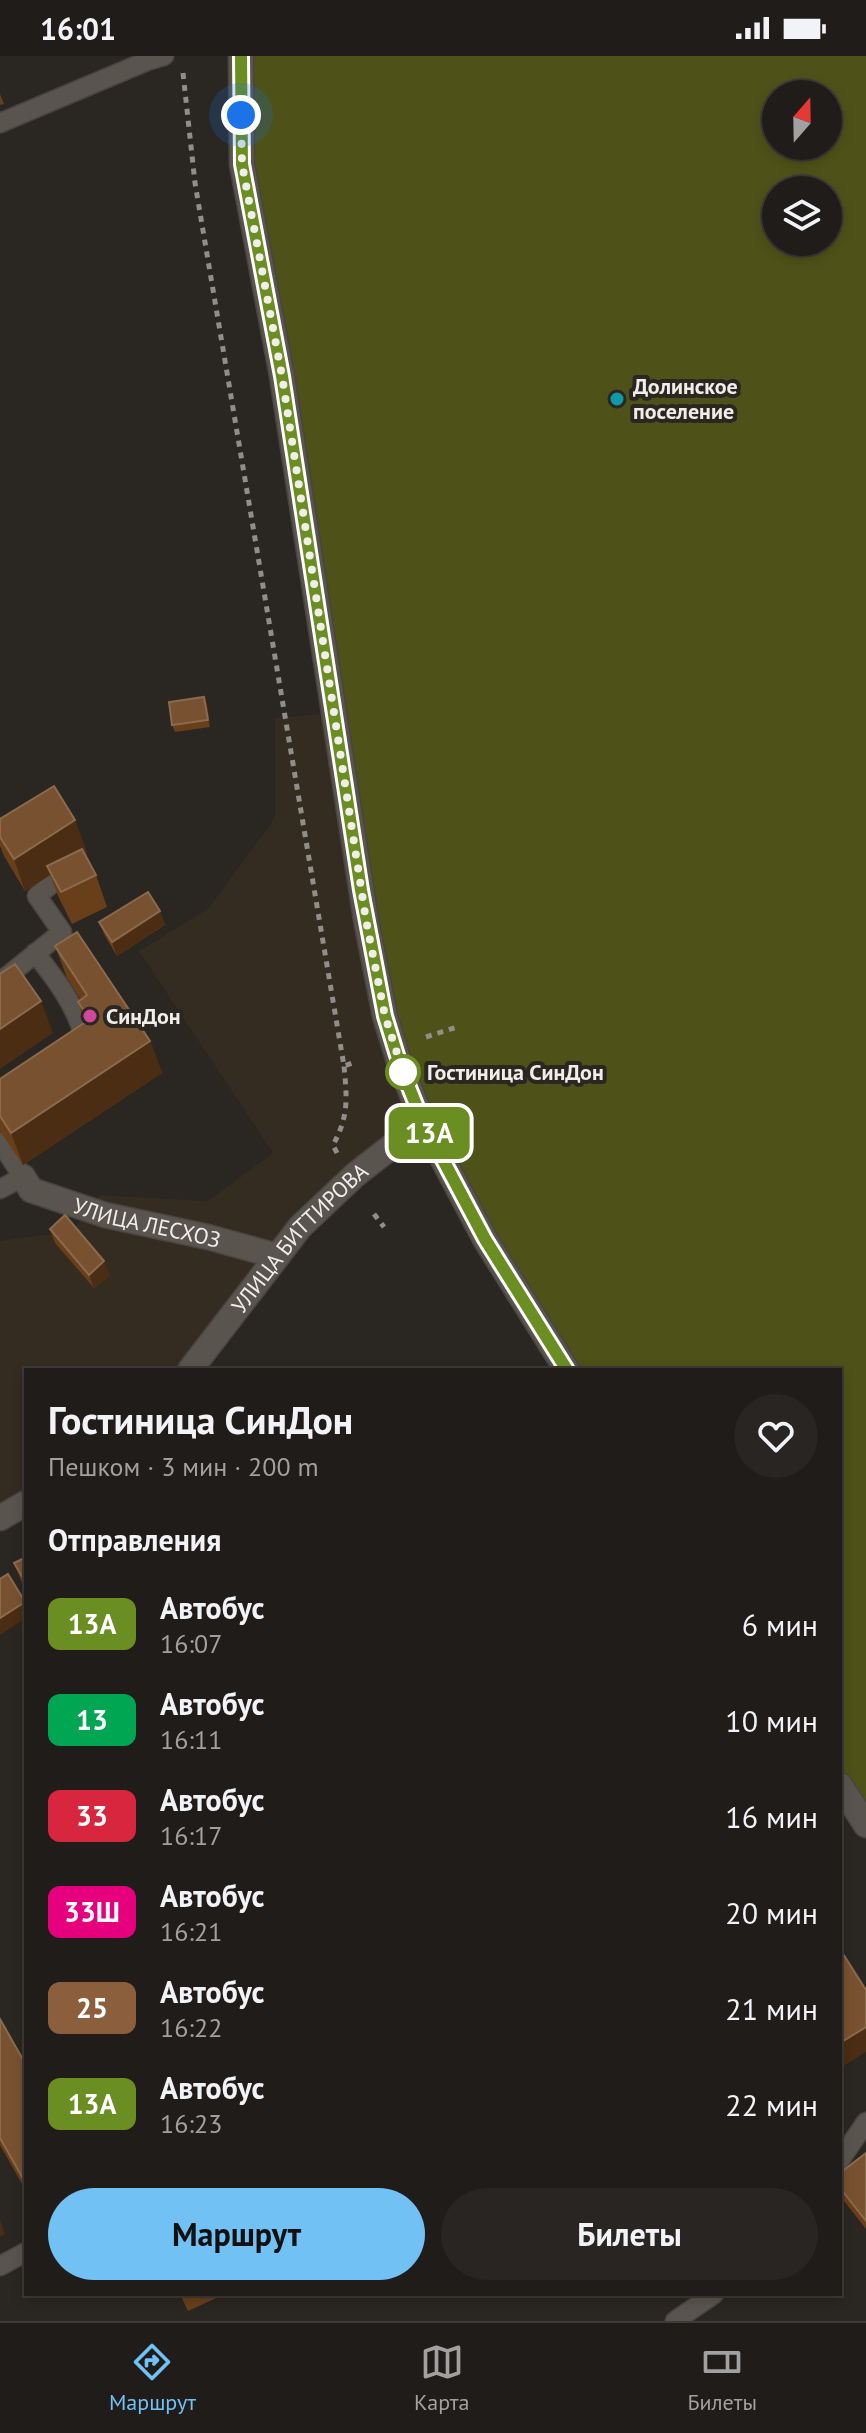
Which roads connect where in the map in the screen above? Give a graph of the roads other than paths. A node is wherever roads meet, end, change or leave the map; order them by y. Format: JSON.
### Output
{"nodes":[{"id":1,"x":164,"y":56,"type":"edge"},
{"id":2,"x":241,"y":56,"type":"edge"},
{"id":3,"x":0,"y":123,"type":"edge"},
{"id":4,"x":76,"y":864,"type":"edge"},
{"id":5,"x":35,"y":953,"type":"junction"},
{"id":6,"x":0,"y":982,"type":"edge"},
{"id":7,"x":60,"y":1051,"type":"edge"},
{"id":8,"x":423,"y":1122,"type":"junction"},
{"id":9,"x":0,"y":1142,"type":"edge"},
{"id":10,"x":23,"y":1177,"type":"junction"},
{"id":11,"x":0,"y":1189,"type":"edge"},
{"id":12,"x":277,"y":1256,"type":"junction"},
{"id":13,"x":192,"y":1368,"type":"edge"},
{"id":14,"x":566,"y":1368,"type":"edge"},
{"id":15,"x":24,"y":1504,"type":"edge"},
{"id":16,"x":0,"y":1518,"type":"edge"},
{"id":17,"x":842,"y":1788,"type":"edge"},
{"id":18,"x":866,"y":1825,"type":"edge"},
{"id":19,"x":866,"y":2122,"type":"edge"},
{"id":20,"x":842,"y":2157,"type":"edge"},
{"id":21,"x":24,"y":2253,"type":"edge"},
{"id":22,"x":0,"y":2266,"type":"edge"},
{"id":23,"x":711,"y":2296,"type":"edge"},
{"id":24,"x":675,"y":2321,"type":"edge"}],
"edges":[{"from":1,"to":3,"type":"lane"},
{"from":2,"to":8,"type":"street"},
{"from":4,"to":5,"type":"lane"},
{"from":5,"to":6,"type":"lane"},
{"from":5,"to":7,"type":"lane"},
{"from":8,"to":12,"type":"street","name":"УЛИЦА БИТТИРОВА"},
{"from":8,"to":14,"type":"street"},
{"from":9,"to":10,"type":"lane"},
{"from":10,"to":11,"type":"lane"},
{"from":10,"to":12,"type":"street","name":"УЛИЦА ЛЕСХОЗ"},
{"from":12,"to":13,"type":"street","name":"УЛИЦА БИТТИРОВА"},
{"from":15,"to":16,"type":"street"},
{"from":17,"to":18,"type":"street"},
{"from":19,"to":20,"type":"lane"},
{"from":21,"to":22,"type":"lane"},
{"from":23,"to":24,"type":"lane"}]}
